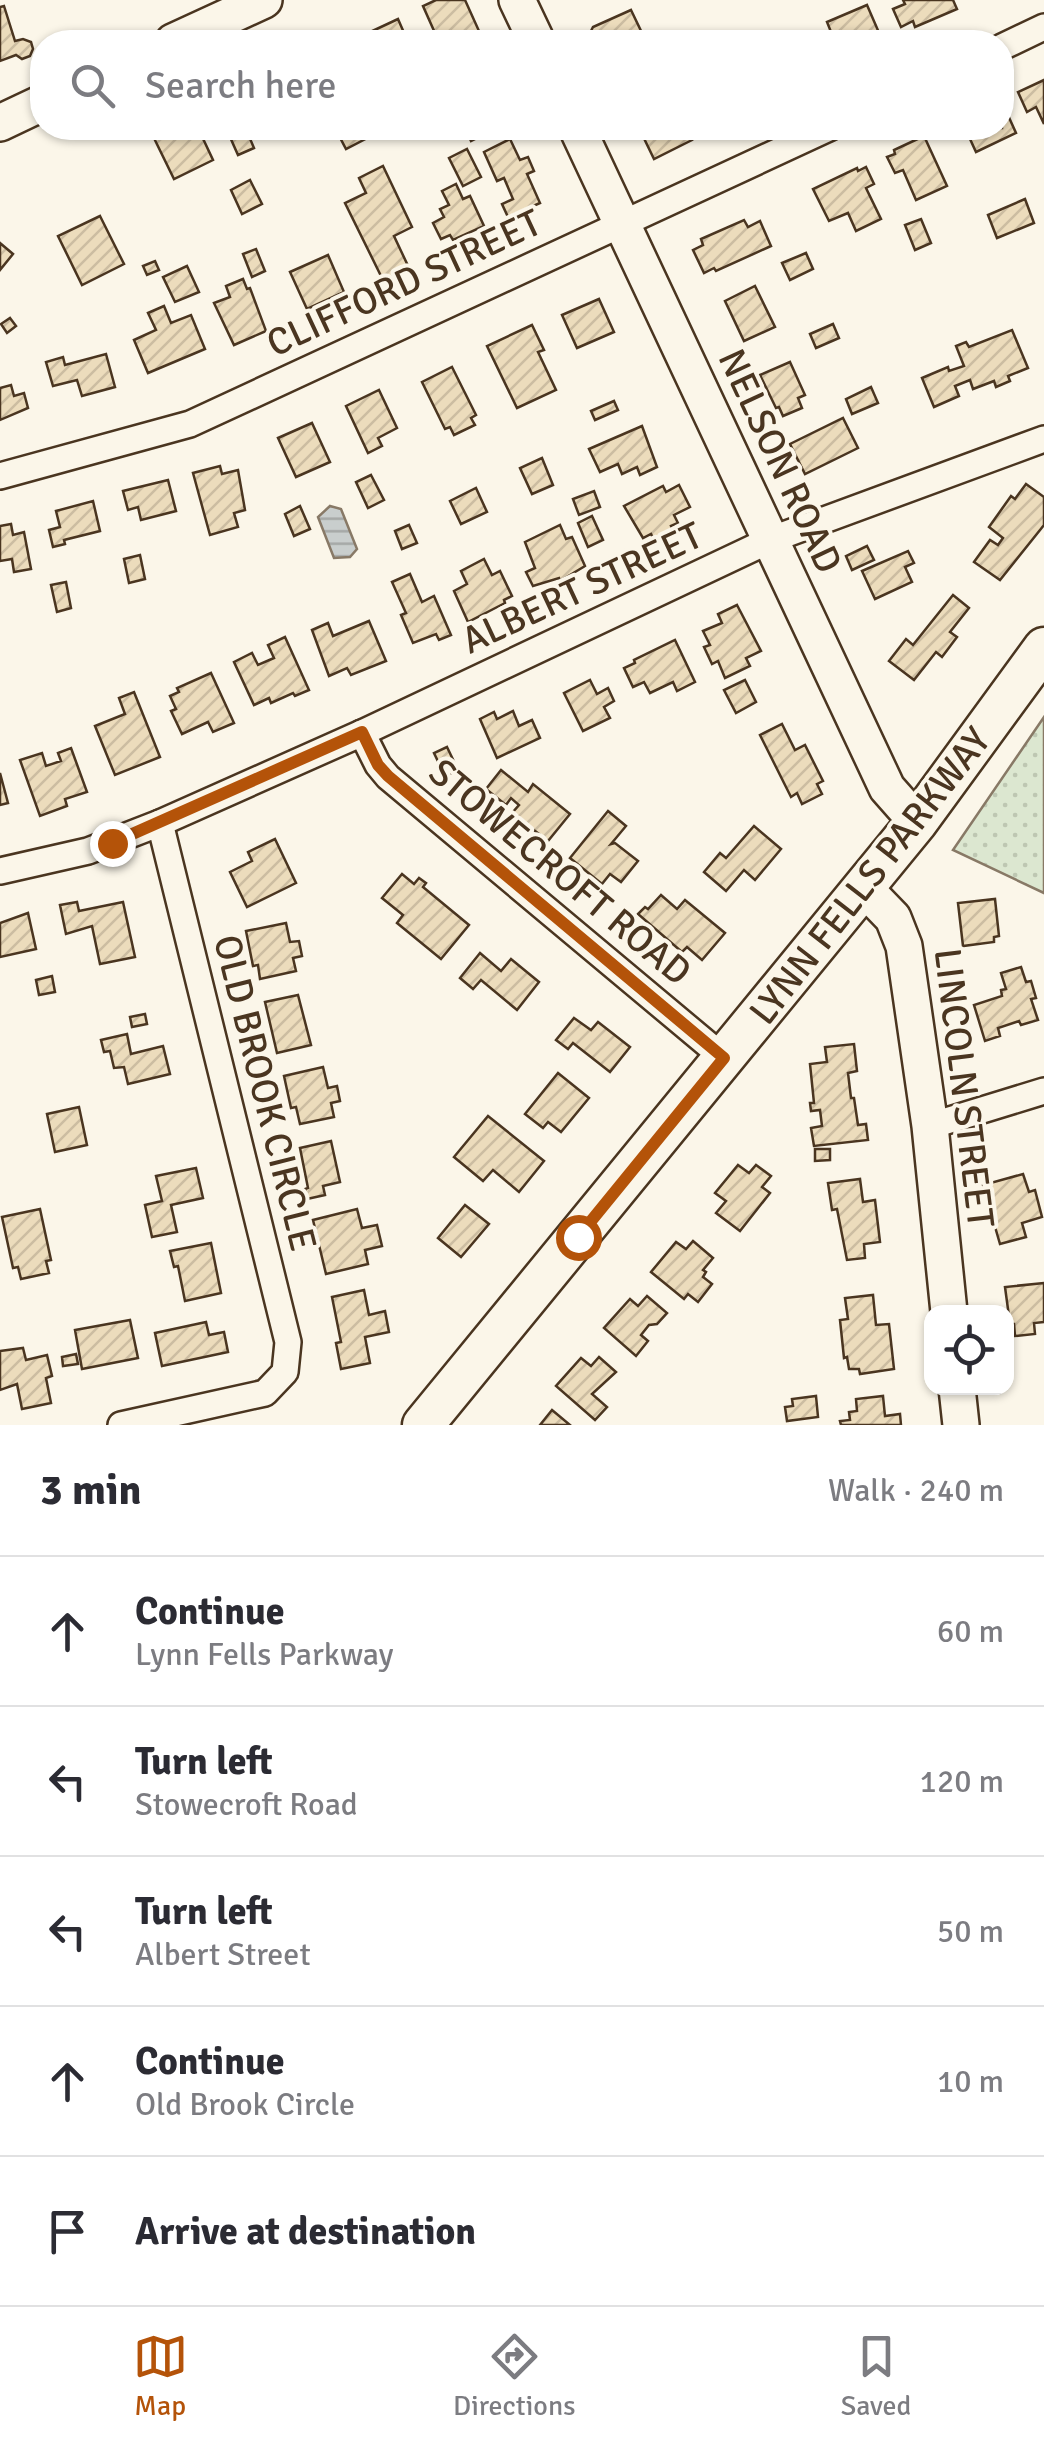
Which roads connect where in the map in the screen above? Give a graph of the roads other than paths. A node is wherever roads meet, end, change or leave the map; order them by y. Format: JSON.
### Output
{"nodes":[{"id":1,"x":264,"y":0,"type":"edge"},
{"id":2,"x":516,"y":0,"type":"edge"},
{"id":3,"x":1044,"y":28,"type":"edge"},
{"id":4,"x":199,"y":30,"type":"edge"},
{"id":5,"x":531,"y":30,"type":"edge"},
{"id":6,"x":1014,"y":42,"type":"edge"},
{"id":7,"x":30,"y":109,"type":"edge"},
{"id":8,"x":0,"y":123,"type":"edge"},
{"id":9,"x":583,"y":140,"type":"edge"},
{"id":10,"x":803,"y":140,"type":"edge"},
{"id":11,"x":622,"y":224,"type":"junction"},
{"id":12,"x":1044,"y":439,"type":"edge"},
{"id":13,"x":0,"y":476,"type":"edge"},
{"id":14,"x":770,"y":540,"type":"junction"},
{"id":15,"x":1044,"y":648,"type":"edge"},
{"id":16,"x":362,"y":732,"type":"junction"},
{"id":17,"x":917,"y":822,"type":"junction"},
{"id":18,"x":160,"y":823,"type":"junction"},
{"id":19,"x":0,"y":871,"type":"edge"},
{"id":20,"x":864,"y":888,"type":"junction"},
{"id":21,"x":724,"y":1058,"type":"junction"},
{"id":22,"x":1044,"y":1091,"type":"edge"},
{"id":23,"x":930,"y":1126,"type":"junction"},
{"id":24,"x":948,"y":1305,"type":"edge"},
{"id":25,"x":958,"y":1395,"type":"edge"},
{"id":26,"x":121,"y":1425,"type":"edge"},
{"id":27,"x":423,"y":1425,"type":"edge"},
{"id":28,"x":961,"y":1425,"type":"edge"}],
"edges":[{"from":1,"to":4,"type":"street"},
{"from":2,"to":5,"type":"street"},
{"from":3,"to":6,"type":"street"},
{"from":7,"to":8,"type":"street"},
{"from":9,"to":11,"type":"street","name":"NELSON ROAD"},
{"from":10,"to":11,"type":"street","name":"CLIFFORD STREET"},
{"from":11,"to":13,"type":"street","name":"CLIFFORD STREET"},
{"from":11,"to":14,"type":"street","name":"NELSON ROAD"},
{"from":12,"to":14,"type":"street","name":"ALBERT STREET"},
{"from":14,"to":16,"type":"street","name":"ALBERT STREET"},
{"from":14,"to":17,"type":"street","name":"NELSON ROAD"},
{"from":15,"to":17,"type":"main road","name":"LYNN FELLS PARKWAY"},
{"from":16,"to":18,"type":"street","name":"ALBERT STREET"},
{"from":16,"to":21,"type":"street","name":"STOWECROFT ROAD"},
{"from":17,"to":20,"type":"main road","name":"LYNN FELLS PARKWAY"},
{"from":18,"to":19,"type":"street"},
{"from":18,"to":26,"type":"street","name":"OLD BROOK CIRCLE"},
{"from":20,"to":21,"type":"main road","name":"LYNN FELLS PARKWAY"},
{"from":20,"to":23,"type":"street","name":"LINCOLN STREET"},
{"from":21,"to":27,"type":"main road","name":"LYNN FELLS PARKWAY"},
{"from":22,"to":23,"type":"street"},
{"from":23,"to":24,"type":"street","name":"LINCOLN STREET"},
{"from":25,"to":28,"type":"street"}]}
